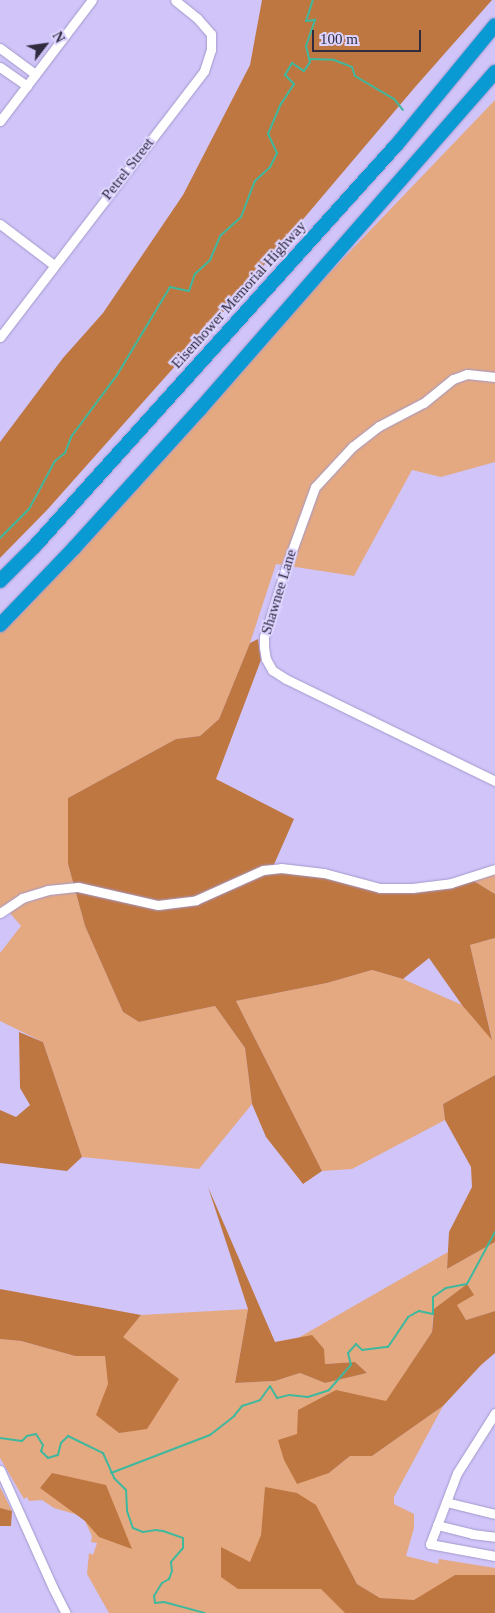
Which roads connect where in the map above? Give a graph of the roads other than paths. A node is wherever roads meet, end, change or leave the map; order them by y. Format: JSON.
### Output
{"nodes":[{"id":1,"x":92,"y":0,"type":"edge"},
{"id":2,"x":175,"y":0,"type":"edge"},
{"id":3,"x":495,"y":25,"type":"edge"},
{"id":4,"x":0,"y":48,"type":"edge"},
{"id":5,"x":0,"y":67,"type":"edge"},
{"id":6,"x":495,"y":72,"type":"edge"},
{"id":7,"x":35,"y":74,"type":"junction"},
{"id":8,"x":26,"y":86,"type":"junction"},
{"id":9,"x":0,"y":121,"type":"edge"},
{"id":10,"x":0,"y":224,"type":"edge"},
{"id":11,"x":54,"y":265,"type":"junction"},
{"id":12,"x":0,"y":337,"type":"edge"},
{"id":13,"x":495,"y":377,"type":"edge"},
{"id":14,"x":0,"y":581,"type":"edge"},
{"id":15,"x":0,"y":625,"type":"edge"},
{"id":16,"x":495,"y":781,"type":"edge"},
{"id":17,"x":495,"y":869,"type":"edge"},
{"id":18,"x":0,"y":913,"type":"edge"},
{"id":19,"x":495,"y":1414,"type":"edge"},
{"id":20,"x":0,"y":1470,"type":"edge"},
{"id":21,"x":446,"y":1502,"type":"junction"},
{"id":22,"x":495,"y":1514,"type":"edge"},
{"id":23,"x":437,"y":1526,"type":"junction"},
{"id":24,"x":495,"y":1537,"type":"edge"},
{"id":25,"x":495,"y":1556,"type":"edge"},
{"id":26,"x":66,"y":1613,"type":"edge"}],
"edges":[{"from":1,"to":7,"type":"street"},
{"from":2,"to":11,"type":"street","name":"Petrel Street"},
{"from":3,"to":14,"type":"highway","name":"Eisenhower Memorial Highway"},
{"from":4,"to":7,"type":"street"},
{"from":5,"to":8,"type":"street"},
{"from":6,"to":15,"type":"highway"},
{"from":7,"to":8,"type":"street"},
{"from":8,"to":9,"type":"street"},
{"from":10,"to":11,"type":"street"},
{"from":11,"to":12,"type":"street","name":"Petrel Street"},
{"from":13,"to":16,"type":"street","name":"Shawnee Lane"},
{"from":17,"to":18,"type":"street"},
{"from":19,"to":21,"type":"street"},
{"from":20,"to":26,"type":"street"},
{"from":21,"to":22,"type":"street"},
{"from":21,"to":23,"type":"street"},
{"from":23,"to":24,"type":"street"},
{"from":23,"to":25,"type":"street"}]}
